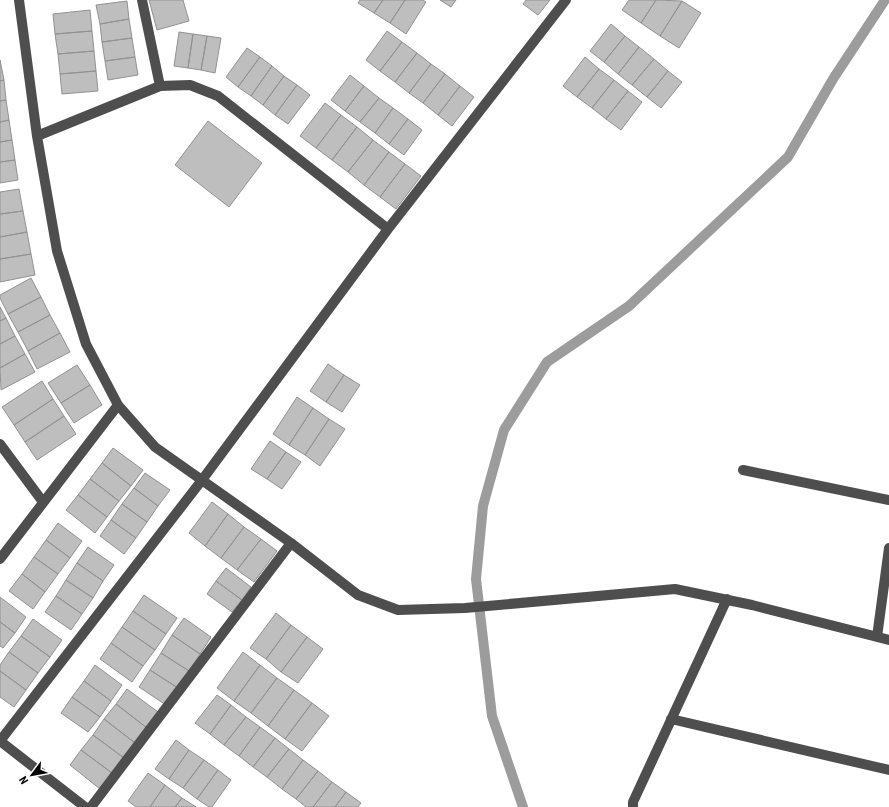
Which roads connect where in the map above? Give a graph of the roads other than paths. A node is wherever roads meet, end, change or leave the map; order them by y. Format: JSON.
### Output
{"nodes":[{"id":1,"x":19,"y":0,"type":"edge"},
{"id":2,"x":142,"y":0,"type":"edge"},
{"id":3,"x":566,"y":0,"type":"edge"},
{"id":4,"x":160,"y":86,"type":"junction"},
{"id":5,"x":37,"y":136,"type":"junction"},
{"id":6,"x":388,"y":229,"type":"junction"},
{"id":7,"x":118,"y":405,"type":"junction"},
{"id":8,"x":0,"y":444,"type":"edge"},
{"id":9,"x":744,"y":470,"type":"dead end"},
{"id":10,"x":202,"y":480,"type":"junction"},
{"id":11,"x":889,"y":500,"type":"edge"},
{"id":12,"x":43,"y":502,"type":"junction"},
{"id":13,"x":291,"y":544,"type":"junction"},
{"id":14,"x":889,"y":548,"type":"edge"},
{"id":15,"x":0,"y":559,"type":"edge"},
{"id":16,"x":727,"y":599,"type":"junction"},
{"id":17,"x":877,"y":637,"type":"junction"},
{"id":18,"x":889,"y":640,"type":"edge"},
{"id":19,"x":671,"y":719,"type":"junction"},
{"id":20,"x":0,"y":741,"type":"edge"},
{"id":21,"x":889,"y":770,"type":"edge"},
{"id":22,"x":85,"y":807,"type":"edge"},
{"id":23,"x":91,"y":807,"type":"edge"},
{"id":24,"x":633,"y":807,"type":"edge"}],
"edges":[{"from":1,"to":5,"type":"street"},
{"from":2,"to":4,"type":"street"},
{"from":3,"to":6,"type":"street"},
{"from":4,"to":5,"type":"street"},
{"from":4,"to":6,"type":"street"},
{"from":5,"to":7,"type":"street"},
{"from":6,"to":10,"type":"street"},
{"from":7,"to":10,"type":"street"},
{"from":7,"to":12,"type":"street"},
{"from":8,"to":12,"type":"street"},
{"from":9,"to":11,"type":"street"},
{"from":10,"to":13,"type":"street"},
{"from":10,"to":20,"type":"street"},
{"from":12,"to":15,"type":"street"},
{"from":13,"to":16,"type":"street"},
{"from":13,"to":23,"type":"street"},
{"from":14,"to":17,"type":"street"},
{"from":16,"to":17,"type":"street"},
{"from":16,"to":19,"type":"street"},
{"from":17,"to":18,"type":"street"},
{"from":19,"to":21,"type":"street"},
{"from":19,"to":24,"type":"street"},
{"from":20,"to":22,"type":"street"}]}
